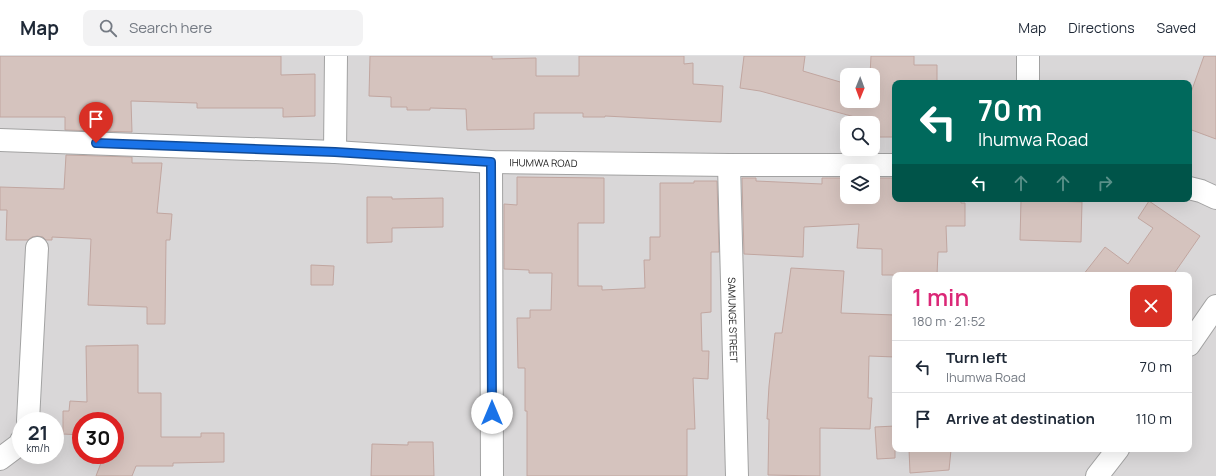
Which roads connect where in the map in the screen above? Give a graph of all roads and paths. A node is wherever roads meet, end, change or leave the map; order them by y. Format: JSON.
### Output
{"nodes":[{"id":1,"x":336,"y":56,"type":"edge"},
{"id":2,"x":1028,"y":56,"type":"edge"},
{"id":3,"x":1028,"y":80,"type":"edge"},
{"id":4,"x":0,"y":140,"type":"edge"},
{"id":5,"x":335,"y":152,"type":"junction"},
{"id":6,"x":491,"y":162,"type":"junction"},
{"id":7,"x":729,"y":165,"type":"junction"},
{"id":8,"x":892,"y":165,"type":"edge"},
{"id":9,"x":1192,"y":189,"type":"edge"},
{"id":10,"x":1216,"y":198,"type":"edge"},
{"id":11,"x":37,"y":248,"type":"dead end"},
{"id":12,"x":1216,"y":306,"type":"edge"},
{"id":13,"x":1192,"y":341,"type":"edge"},
{"id":14,"x":28,"y":412,"type":"edge"},
{"id":15,"x":12,"y":450,"type":"edge"},
{"id":16,"x":1116,"y":452,"type":"edge"},
{"id":17,"x":0,"y":459,"type":"edge"},
{"id":18,"x":492,"y":476,"type":"edge"},
{"id":19,"x":737,"y":476,"type":"edge"},
{"id":20,"x":1097,"y":476,"type":"edge"}],
"edges":[{"from":1,"to":5,"type":"street"},
{"from":2,"to":3,"type":"street"},
{"from":4,"to":5,"type":"street","name":"IHUMWA ROAD"},
{"from":5,"to":6,"type":"street","name":"IHUMWA ROAD"},
{"from":6,"to":7,"type":"street","name":"IHUMWA ROAD"},
{"from":6,"to":18,"type":"street"},
{"from":7,"to":8,"type":"street","name":"IHUMWA ROAD"},
{"from":7,"to":19,"type":"street","name":"SAMUNGE STREET"},
{"from":9,"to":10,"type":"street"},
{"from":11,"to":14,"type":"street"},
{"from":12,"to":13,"type":"street"},
{"from":15,"to":17,"type":"street"},
{"from":16,"to":20,"type":"street"}]}
